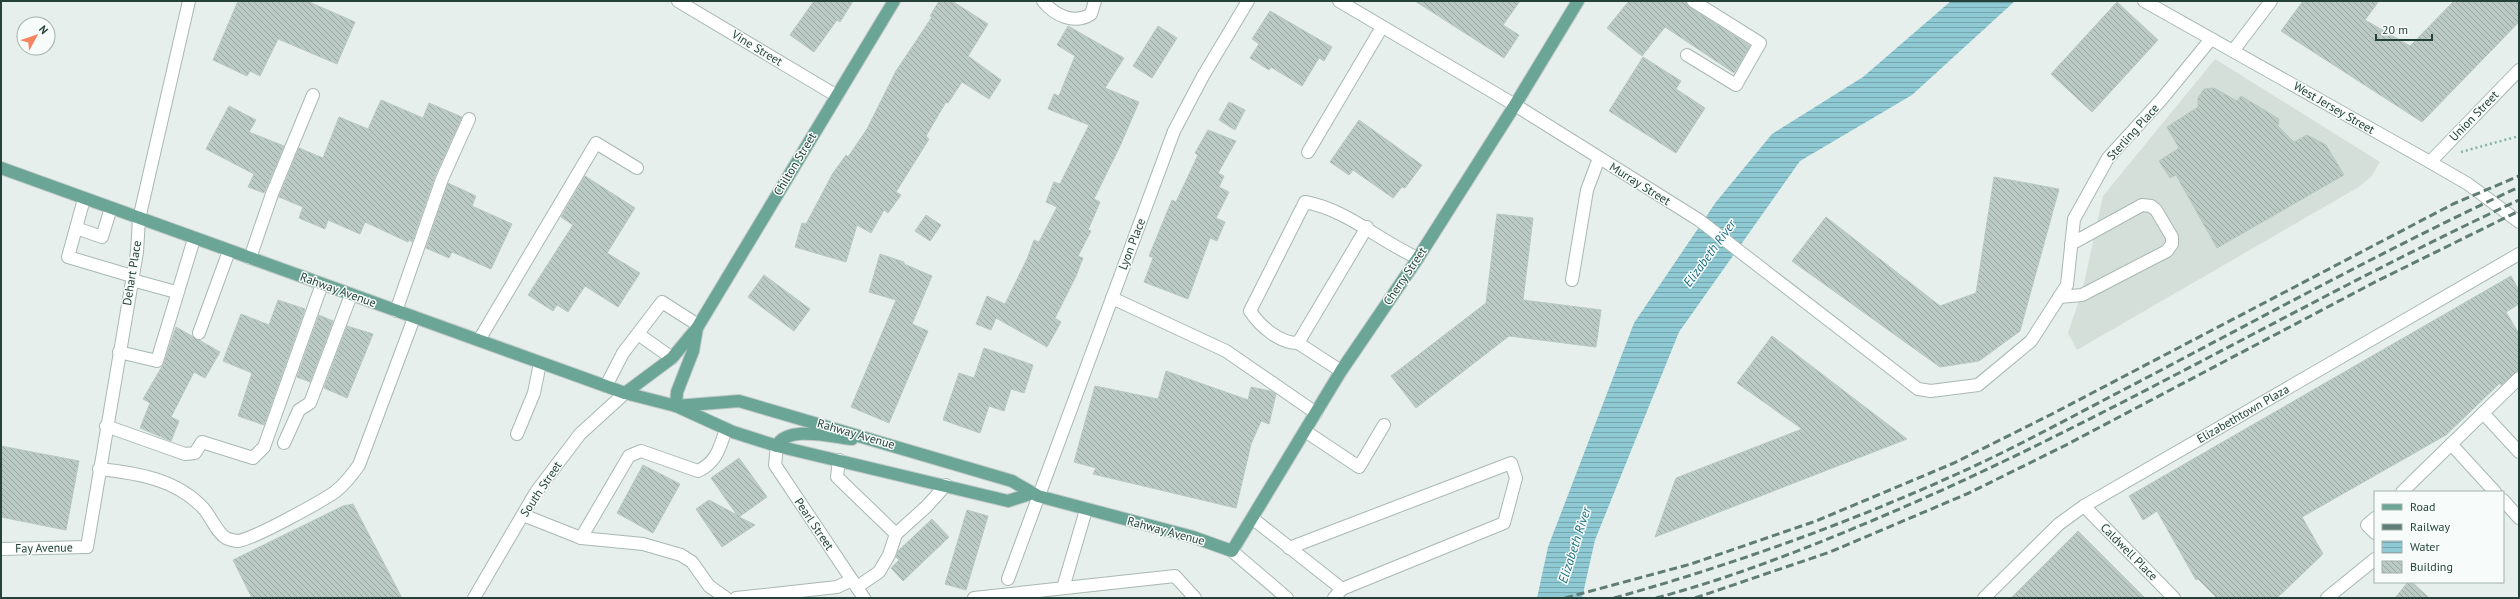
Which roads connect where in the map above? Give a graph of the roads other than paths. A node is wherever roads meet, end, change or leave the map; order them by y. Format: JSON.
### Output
{"nodes":[{"id":1,"x":189,"y":1,"type":"edge"},
{"id":2,"x":678,"y":1,"type":"edge"},
{"id":3,"x":894,"y":1,"type":"edge"},
{"id":4,"x":1043,"y":1,"type":"edge"},
{"id":5,"x":1095,"y":1,"type":"edge"},
{"id":6,"x":1248,"y":1,"type":"edge"},
{"id":7,"x":1339,"y":1,"type":"edge"},
{"id":8,"x":1578,"y":1,"type":"edge"},
{"id":9,"x":1693,"y":1,"type":"edge"},
{"id":10,"x":2144,"y":1,"type":"edge"},
{"id":11,"x":2271,"y":1,"type":"edge"},
{"id":12,"x":1382,"y":27,"type":"junction"},
{"id":13,"x":2211,"y":39,"type":"junction"},
{"id":14,"x":2234,"y":51,"type":"junction"},
{"id":15,"x":1687,"y":55,"type":"dead end"},
{"id":16,"x":2519,"y":70,"type":"edge"},
{"id":17,"x":313,"y":96,"type":"dead end"},
{"id":18,"x":837,"y":96,"type":"junction"},
{"id":19,"x":1515,"y":105,"type":"junction"},
{"id":20,"x":469,"y":119,"type":"dead end"},
{"id":21,"x":1308,"y":152,"type":"dead end"},
{"id":22,"x":1599,"y":158,"type":"junction"},
{"id":23,"x":2430,"y":162,"type":"junction"},
{"id":24,"x":1,"y":168,"type":"edge"},
{"id":25,"x":637,"y":168,"type":"dead end"},
{"id":26,"x":84,"y":199,"type":"junction"},
{"id":27,"x":111,"y":208,"type":"junction"},
{"id":28,"x":139,"y":219,"type":"junction"},
{"id":29,"x":2519,"y":222,"type":"edge"},
{"id":30,"x":1367,"y":227,"type":"junction"},
{"id":31,"x":76,"y":228,"type":"junction"},
{"id":32,"x":194,"y":238,"type":"junction"},
{"id":33,"x":2071,"y":244,"type":"junction"},
{"id":34,"x":229,"y":251,"type":"junction"},
{"id":35,"x":2519,"y":254,"type":"edge"},
{"id":36,"x":250,"y":258,"type":"junction"},
{"id":37,"x":1418,"y":258,"type":"junction"},
{"id":38,"x":132,"y":278,"type":"junction"},
{"id":39,"x":1572,"y":280,"type":"dead end"},
{"id":40,"x":322,"y":284,"type":"junction"},
{"id":41,"x":176,"y":292,"type":"junction"},
{"id":42,"x":351,"y":294,"type":"junction"},
{"id":43,"x":2059,"y":297,"type":"junction"},
{"id":44,"x":1112,"y":298,"type":"junction"},
{"id":45,"x":396,"y":311,"type":"junction"},
{"id":46,"x":414,"y":318,"type":"junction"},
{"id":47,"x":698,"y":326,"type":"junction"},
{"id":48,"x":199,"y":333,"type":"dead end"},
{"id":49,"x":638,"y":334,"type":"junction"},
{"id":50,"x":479,"y":340,"type":"junction"},
{"id":51,"x":1298,"y":342,"type":"junction"},
{"id":52,"x":119,"y":352,"type":"junction"},
{"id":53,"x":672,"y":358,"type":"junction"},
{"id":54,"x":540,"y":363,"type":"junction"},
{"id":55,"x":1341,"y":371,"type":"junction"},
{"id":56,"x":2519,"y":378,"type":"edge"},
{"id":57,"x":606,"y":386,"type":"junction"},
{"id":58,"x":1925,"y":390,"type":"joint"},
{"id":59,"x":625,"y":393,"type":"junction"},
{"id":60,"x":676,"y":406,"type":"junction"},
{"id":61,"x":1316,"y":413,"type":"junction"},
{"id":62,"x":2483,"y":413,"type":"junction"},
{"id":63,"x":1384,"y":425,"type":"dead end"},
{"id":64,"x":106,"y":426,"type":"junction"},
{"id":65,"x":726,"y":429,"type":"junction"},
{"id":66,"x":1305,"y":431,"type":"junction"},
{"id":67,"x":517,"y":434,"type":"dead end"},
{"id":68,"x":885,"y":442,"type":"junction"},
{"id":69,"x":284,"y":443,"type":"dead end"},
{"id":70,"x":2451,"y":444,"type":"junction"},
{"id":71,"x":777,"y":446,"type":"junction"},
{"id":72,"x":2519,"y":452,"type":"edge"},
{"id":73,"x":839,"y":460,"type":"junction"},
{"id":74,"x":100,"y":469,"type":"junction"},
{"id":75,"x":946,"y":485,"type":"junction"},
{"id":76,"x":2403,"y":491,"type":"edge"},
{"id":77,"x":2494,"y":491,"type":"edge"},
{"id":78,"x":1034,"y":495,"type":"junction"},
{"id":79,"x":2504,"y":501,"type":"edge"},
{"id":80,"x":2084,"y":506,"type":"junction"},
{"id":81,"x":1086,"y":510,"type":"junction"},
{"id":82,"x":523,"y":514,"type":"junction"},
{"id":83,"x":1252,"y":518,"type":"junction"},
{"id":84,"x":2519,"y":518,"type":"edge"},
{"id":85,"x":2374,"y":519,"type":"edge"},
{"id":86,"x":2374,"y":532,"type":"edge"},
{"id":87,"x":896,"y":534,"type":"junction"},
{"id":88,"x":581,"y":538,"type":"junction"},
{"id":89,"x":87,"y":547,"type":"joint"},
{"id":90,"x":1289,"y":548,"type":"junction"},
{"id":91,"x":1,"y":549,"type":"edge"},
{"id":92,"x":1232,"y":551,"type":"junction"},
{"id":93,"x":2374,"y":560,"type":"edge"},
{"id":94,"x":1008,"y":579,"type":"dead end"},
{"id":95,"x":854,"y":584,"type":"junction"},
{"id":96,"x":1063,"y":588,"type":"junction"},
{"id":97,"x":1338,"y":594,"type":"edge"},
{"id":98,"x":475,"y":598,"type":"edge"},
{"id":99,"x":726,"y":598,"type":"edge"},
{"id":100,"x":736,"y":598,"type":"edge"},
{"id":101,"x":864,"y":598,"type":"edge"},
{"id":102,"x":974,"y":598,"type":"edge"},
{"id":103,"x":1195,"y":598,"type":"edge"},
{"id":104,"x":1287,"y":598,"type":"edge"},
{"id":105,"x":1984,"y":598,"type":"edge"},
{"id":106,"x":2174,"y":598,"type":"edge"},
{"id":107,"x":2327,"y":598,"type":"edge"}],
"edges":[{"from":1,"to":28,"type":"street","name":"Dehart Place"},
{"from":2,"to":18,"type":"street","name":"Vine Street"},
{"from":3,"to":18,"type":"main road","name":"Chilton Street"},
{"from":4,"to":5,"type":"street"},
{"from":6,"to":44,"type":"street","name":"Lyon Place"},
{"from":7,"to":12,"type":"street","name":"Murray Street"},
{"from":8,"to":19,"type":"main road","name":"Cherry Street"},
{"from":9,"to":15,"type":"street"},
{"from":10,"to":13,"type":"street","name":"West Jersey Street"},
{"from":11,"to":14,"type":"street"},
{"from":12,"to":19,"type":"street","name":"Murray Street"},
{"from":12,"to":21,"type":"street"},
{"from":13,"to":14,"type":"street","name":"West Jersey Street"},
{"from":13,"to":33,"type":"street","name":"Sterling Place"},
{"from":14,"to":23,"type":"street","name":"West Jersey Street"},
{"from":16,"to":23,"type":"street","name":"Union Street"},
{"from":17,"to":36,"type":"street"},
{"from":18,"to":47,"type":"main road","name":"Chilton Street"},
{"from":19,"to":22,"type":"street","name":"Murray Street"},
{"from":19,"to":37,"type":"main road","name":"Cherry Street"},
{"from":20,"to":45,"type":"street"},
{"from":22,"to":39,"type":"street"},
{"from":22,"to":58,"type":"street","name":"Murray Street"},
{"from":23,"to":29,"type":"street","name":"West Jersey Street"},
{"from":24,"to":26,"type":"main road","name":"Rahway Avenue"},
{"from":25,"to":50,"type":"street"},
{"from":26,"to":27,"type":"main road","name":"Rahway Avenue"},
{"from":26,"to":31,"type":"street"},
{"from":27,"to":28,"type":"main road","name":"Rahway Avenue"},
{"from":27,"to":31,"type":"street"},
{"from":28,"to":32,"type":"main road","name":"Rahway Avenue"},
{"from":28,"to":38,"type":"street","name":"Dehart Place"},
{"from":30,"to":37,"type":"street"},
{"from":30,"to":51,"type":"street"},
{"from":30,"to":51,"type":"street"},
{"from":31,"to":38,"type":"street"},
{"from":32,"to":34,"type":"main road","name":"Rahway Avenue"},
{"from":32,"to":41,"type":"street"},
{"from":33,"to":43,"type":"street","name":"Sterling Place"},
{"from":33,"to":43,"type":"street"},
{"from":34,"to":36,"type":"main road","name":"Rahway Avenue"},
{"from":34,"to":48,"type":"street"},
{"from":35,"to":80,"type":"street","name":"Elizabethtown Plaza"},
{"from":36,"to":40,"type":"main road","name":"Rahway Avenue"},
{"from":37,"to":55,"type":"main road","name":"Cherry Street"},
{"from":38,"to":41,"type":"street"},
{"from":38,"to":52,"type":"street","name":"Dehart Place"},
{"from":40,"to":42,"type":"main road","name":"Rahway Avenue"},
{"from":40,"to":64,"type":"street"},
{"from":41,"to":52,"type":"street"},
{"from":42,"to":45,"type":"main road","name":"Rahway Avenue"},
{"from":42,"to":69,"type":"street"},
{"from":43,"to":58,"type":"street","name":"Sterling Place"},
{"from":44,"to":61,"type":"street"},
{"from":44,"to":78,"type":"street","name":"Lyon Place"},
{"from":45,"to":46,"type":"main road","name":"Rahway Avenue"},
{"from":46,"to":50,"type":"main road","name":"Rahway Avenue"},
{"from":46,"to":74,"type":"street"},
{"from":47,"to":49,"type":"street"},
{"from":47,"to":53,"type":"main road","name":"Chilton Street"},
{"from":47,"to":60,"type":"main road","name":"Chilton Street"},
{"from":49,"to":53,"type":"street"},
{"from":49,"to":57,"type":"street"},
{"from":50,"to":54,"type":"main road","name":"Rahway Avenue"},
{"from":51,"to":55,"type":"street"},
{"from":52,"to":64,"type":"street","name":"Dehart Place"},
{"from":53,"to":59,"type":"main road","name":"Chilton Street"},
{"from":54,"to":57,"type":"main road","name":"Rahway Avenue"},
{"from":54,"to":67,"type":"street"},
{"from":55,"to":61,"type":"main road","name":"Cherry Street"},
{"from":56,"to":62,"type":"street"},
{"from":57,"to":59,"type":"main road","name":"Rahway Avenue"},
{"from":59,"to":60,"type":"main road","name":"Rahway Avenue"},
{"from":59,"to":82,"type":"street","name":"South Street"},
{"from":60,"to":65,"type":"main road","name":"Rahway Avenue"},
{"from":60,"to":68,"type":"main road","name":"Rahway Avenue"},
{"from":61,"to":66,"type":"main road","name":"Cherry Street"},
{"from":62,"to":70,"type":"street"},
{"from":62,"to":72,"type":"street"},
{"from":63,"to":66,"type":"street"},
{"from":64,"to":74,"type":"street","name":"Dehart Place"},
{"from":65,"to":71,"type":"main road","name":"Rahway Avenue"},
{"from":65,"to":88,"type":"street"},
{"from":66,"to":83,"type":"main road","name":"Cherry Street"},
{"from":68,"to":71,"type":"main road"},
{"from":68,"to":78,"type":"main road","name":"Rahway Avenue"},
{"from":70,"to":76,"type":"street"},
{"from":70,"to":77,"type":"street"},
{"from":71,"to":73,"type":"main road","name":"Rahway Avenue"},
{"from":71,"to":95,"type":"street","name":"Pearl Street"},
{"from":73,"to":75,"type":"main road","name":"Rahway Avenue"},
{"from":73,"to":87,"type":"street"},
{"from":74,"to":89,"type":"street","name":"Dehart Place"},
{"from":75,"to":78,"type":"main road","name":"Rahway Avenue"},
{"from":75,"to":87,"type":"street"},
{"from":78,"to":81,"type":"main road","name":"Rahway Avenue"},
{"from":78,"to":94,"type":"street","name":"Lyon Place"},
{"from":79,"to":84,"type":"street"},
{"from":80,"to":105,"type":"street","name":"Elizabethtown Plaza"},
{"from":80,"to":106,"type":"street","name":"Caldwell Place"},
{"from":81,"to":92,"type":"main road","name":"Rahway Avenue"},
{"from":81,"to":96,"type":"street"},
{"from":82,"to":88,"type":"street"},
{"from":82,"to":98,"type":"street","name":"South Street"},
{"from":83,"to":90,"type":"street"},
{"from":83,"to":92,"type":"main road","name":"Cherry Street"},
{"from":85,"to":86,"type":"street"},
{"from":87,"to":95,"type":"street"},
{"from":88,"to":99,"type":"street"},
{"from":89,"to":91,"type":"street","name":"Fay Avenue"},
{"from":90,"to":97,"type":"street"},
{"from":90,"to":97,"type":"street"},
{"from":92,"to":104,"type":"street","name":"Rahway Avenue"},
{"from":93,"to":107,"type":"street"},
{"from":95,"to":100,"type":"street"},
{"from":95,"to":101,"type":"street","name":"Pearl Street"},
{"from":96,"to":102,"type":"street"},
{"from":96,"to":103,"type":"street"}]}
